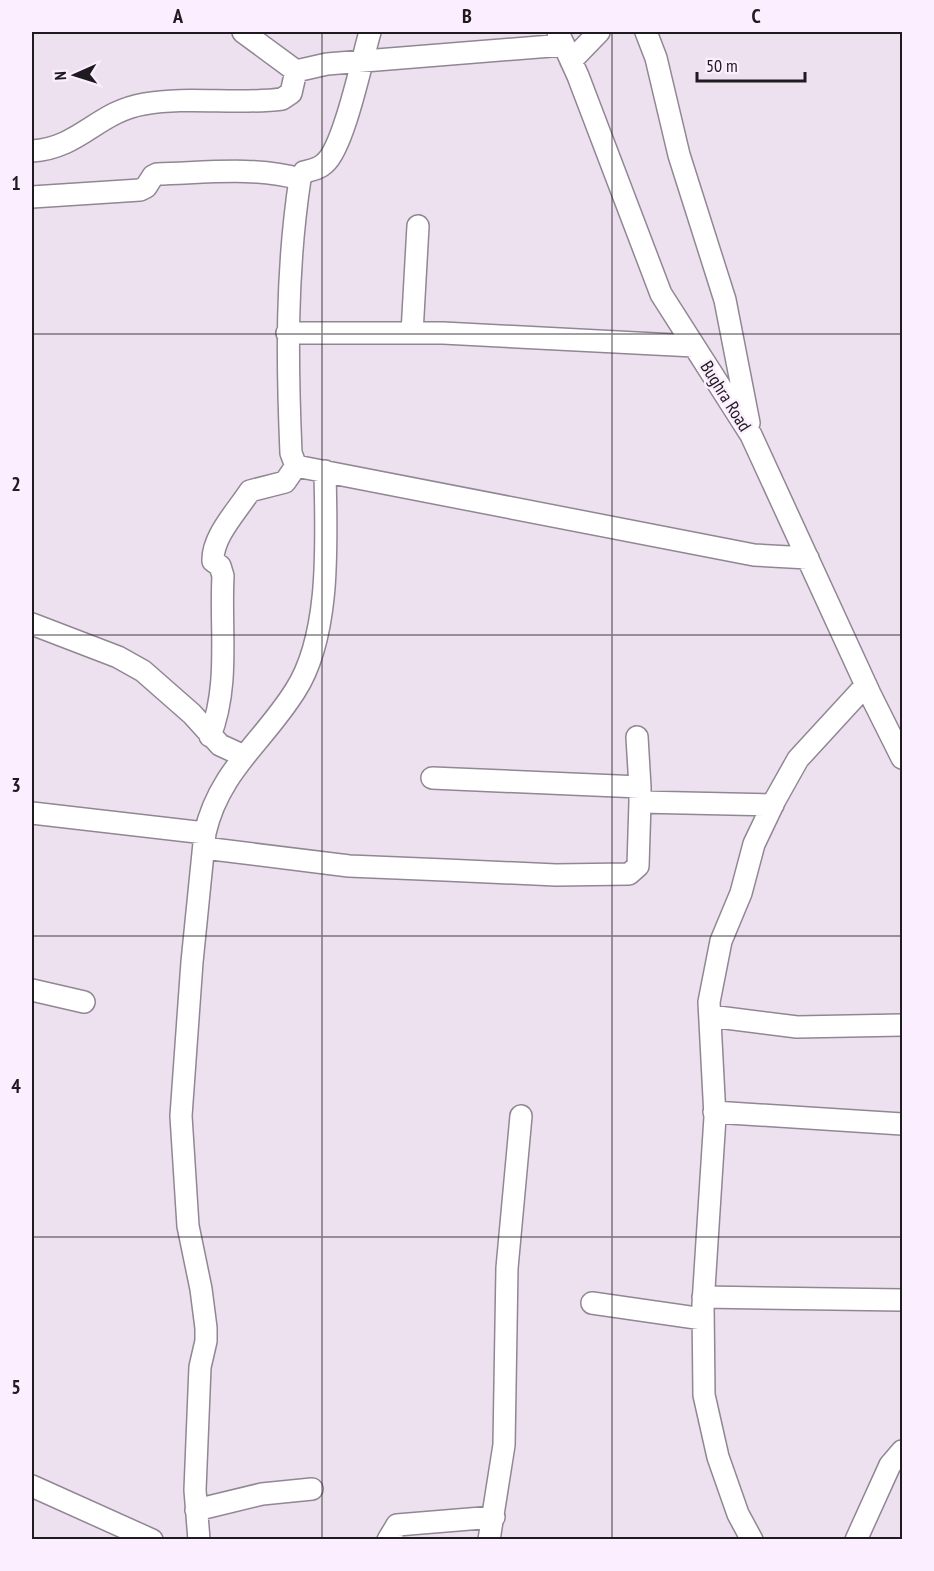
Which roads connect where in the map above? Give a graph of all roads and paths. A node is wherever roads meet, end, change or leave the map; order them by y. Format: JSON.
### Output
{"nodes":[{"id":1,"x":243,"y":32,"type":"edge"},
{"id":2,"x":370,"y":32,"type":"edge"},
{"id":3,"x":599,"y":32,"type":"edge"},
{"id":4,"x":646,"y":32,"type":"edge"},
{"id":5,"x":564,"y":46,"type":"edge"},
{"id":6,"x":361,"y":62,"type":"junction"},
{"id":7,"x":296,"y":71,"type":"junction"},
{"id":8,"x":32,"y":152,"type":"edge"},
{"id":9,"x":300,"y":179,"type":"junction"},
{"id":10,"x":32,"y":197,"type":"edge"},
{"id":11,"x":418,"y":226,"type":"dead end"},
{"id":12,"x":287,"y":333,"type":"junction"},
{"id":13,"x":412,"y":333,"type":"junction"},
{"id":14,"x":694,"y":346,"type":"junction"},
{"id":15,"x":751,"y":435,"type":"junction"},
{"id":16,"x":296,"y":466,"type":"junction"},
{"id":17,"x":325,"y":471,"type":"junction"},
{"id":18,"x":808,"y":558,"type":"junction"},
{"id":19,"x":32,"y":624,"type":"edge"},
{"id":20,"x":866,"y":685,"type":"junction"},
{"id":21,"x":210,"y":736,"type":"junction"},
{"id":22,"x":637,"y":737,"type":"dead end"},
{"id":23,"x":244,"y":756,"type":"junction"},
{"id":24,"x":903,"y":758,"type":"edge"},
{"id":25,"x":432,"y":778,"type":"dead end"},
{"id":26,"x":640,"y":794,"type":"junction"},
{"id":27,"x":773,"y":805,"type":"junction"},
{"id":28,"x":32,"y":813,"type":"edge"},
{"id":29,"x":204,"y":840,"type":"junction"},
{"id":30,"x":32,"y":990,"type":"edge"},
{"id":31,"x":84,"y":1002,"type":"dead end"},
{"id":32,"x":710,"y":1016,"type":"junction"},
{"id":33,"x":903,"y":1025,"type":"edge"},
{"id":34,"x":714,"y":1112,"type":"junction"},
{"id":35,"x":521,"y":1116,"type":"dead end"},
{"id":36,"x":903,"y":1124,"type":"edge"},
{"id":37,"x":703,"y":1297,"type":"junction"},
{"id":38,"x":903,"y":1300,"type":"edge"},
{"id":39,"x":592,"y":1303,"type":"dead end"},
{"id":40,"x":703,"y":1319,"type":"junction"},
{"id":41,"x":898,"y":1462,"type":"edge"},
{"id":42,"x":32,"y":1486,"type":"edge"},
{"id":43,"x":312,"y":1489,"type":"dead end"},
{"id":44,"x":196,"y":1510,"type":"junction"},
{"id":45,"x":494,"y":1517,"type":"junction"},
{"id":46,"x":152,"y":1539,"type":"edge"},
{"id":47,"x":200,"y":1539,"type":"edge"},
{"id":48,"x":388,"y":1539,"type":"edge"},
{"id":49,"x":489,"y":1539,"type":"edge"},
{"id":50,"x":752,"y":1539,"type":"edge"},
{"id":51,"x":856,"y":1539,"type":"edge"}],
"edges":[{"from":1,"to":7,"type":"street"},
{"from":2,"to":6,"type":"street"},
{"from":3,"to":5,"type":"street"},
{"from":4,"to":15,"type":"street"},
{"from":5,"to":6,"type":"street"},
{"from":5,"to":14,"type":"street","name":"Bughra Road"},
{"from":6,"to":7,"type":"street"},
{"from":6,"to":9,"type":"street"},
{"from":7,"to":8,"type":"street"},
{"from":9,"to":10,"type":"street"},
{"from":9,"to":12,"type":"street"},
{"from":11,"to":13,"type":"street"},
{"from":12,"to":13,"type":"street"},
{"from":12,"to":16,"type":"street"},
{"from":13,"to":14,"type":"street"},
{"from":14,"to":15,"type":"street","name":"Bughra Road"},
{"from":15,"to":18,"type":"street","name":"Bughra Road"},
{"from":16,"to":17,"type":"street"},
{"from":16,"to":21,"type":"street"},
{"from":17,"to":18,"type":"street"},
{"from":17,"to":23,"type":"street"},
{"from":18,"to":20,"type":"street","name":"Bughra Road"},
{"from":19,"to":21,"type":"street"},
{"from":20,"to":24,"type":"street","name":"Bughra Road"},
{"from":20,"to":27,"type":"street"},
{"from":21,"to":23,"type":"street"},
{"from":22,"to":26,"type":"street"},
{"from":23,"to":29,"type":"street"},
{"from":25,"to":26,"type":"street"},
{"from":26,"to":27,"type":"street"},
{"from":26,"to":29,"type":"street"},
{"from":27,"to":32,"type":"street"},
{"from":28,"to":29,"type":"street"},
{"from":29,"to":44,"type":"street"},
{"from":30,"to":31,"type":"street"},
{"from":32,"to":33,"type":"street"},
{"from":32,"to":34,"type":"street"},
{"from":34,"to":36,"type":"street"},
{"from":34,"to":37,"type":"street"},
{"from":35,"to":45,"type":"street"},
{"from":37,"to":38,"type":"street"},
{"from":37,"to":40,"type":"street"},
{"from":39,"to":40,"type":"street"},
{"from":40,"to":50,"type":"street"},
{"from":41,"to":51,"type":"street"},
{"from":42,"to":46,"type":"street"},
{"from":43,"to":44,"type":"street"},
{"from":44,"to":47,"type":"street"},
{"from":45,"to":48,"type":"street"},
{"from":45,"to":49,"type":"street"}]}
